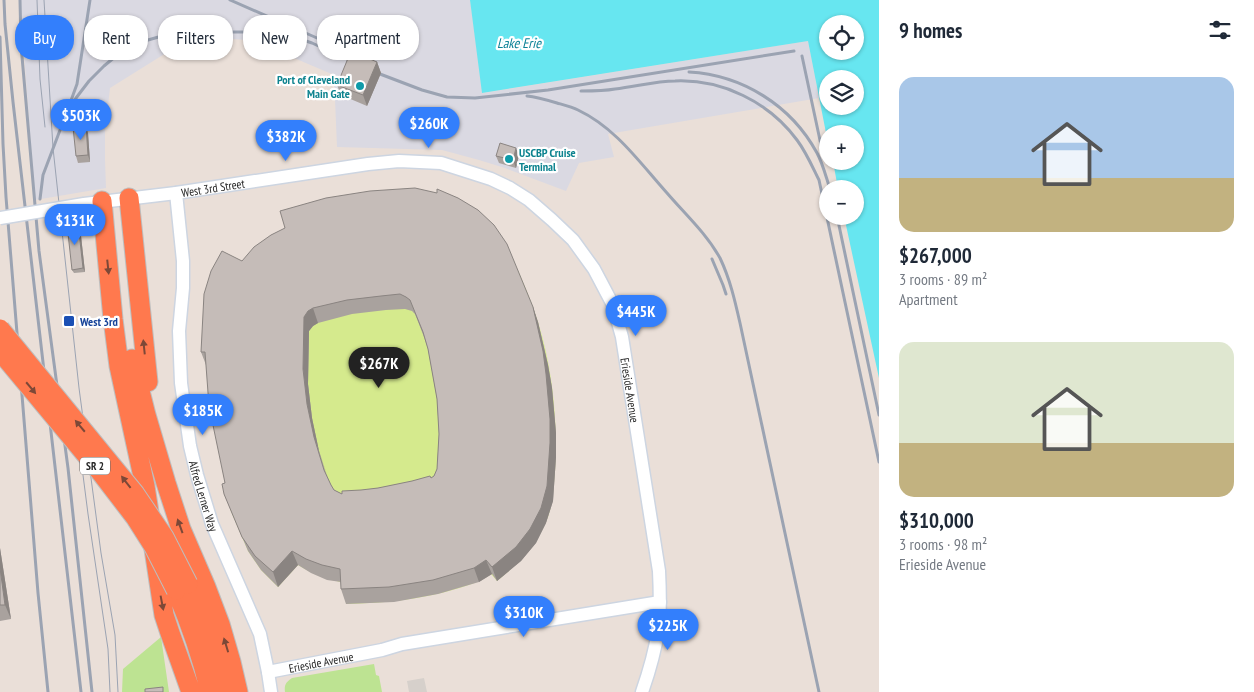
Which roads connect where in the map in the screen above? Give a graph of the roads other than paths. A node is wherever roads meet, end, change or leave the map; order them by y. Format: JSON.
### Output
{"nodes":[{"id":1,"x":455,"y":167,"type":"joint"},
{"id":2,"x":176,"y":193,"type":"junction"},
{"id":3,"x":127,"y":198,"type":"junction"},
{"id":4,"x":97,"y":202,"type":"junction"},
{"id":5,"x":0,"y":218,"type":"edge"},
{"id":6,"x":0,"y":329,"type":"edge"},
{"id":7,"x":0,"y":351,"type":"edge"},
{"id":8,"x":161,"y":465,"type":"junction"},
{"id":9,"x":145,"y":486,"type":"junction"},
{"id":10,"x":182,"y":587,"type":"junction"},
{"id":11,"x":660,"y":602,"type":"junction"},
{"id":12,"x":268,"y":672,"type":"junction"},
{"id":13,"x":191,"y":692,"type":"edge"},
{"id":14,"x":210,"y":692,"type":"edge"},
{"id":15,"x":224,"y":692,"type":"edge"},
{"id":16,"x":238,"y":692,"type":"edge"},
{"id":17,"x":271,"y":692,"type":"edge"},
{"id":18,"x":642,"y":692,"type":"edge"}],
"edges":[{"from":1,"to":2,"type":"street","name":"West 3rd Street"},
{"from":1,"to":11,"type":"street","name":"Erieside Avenue"},
{"from":2,"to":3,"type":"street","name":"West 3rd Street"},
{"from":2,"to":12,"type":"street","name":"Alfred Lerner Way"},
{"from":3,"to":4,"type":"street","name":"West 3rd Street"},
{"from":8,"to":3,"type":"highway","one_way":true},
{"from":4,"to":5,"type":"street","name":"West 3rd Street","bridge":true},
{"from":4,"to":9,"type":"highway","one_way":true},
{"from":10,"to":6,"type":"highway","number":"SR 2","one_way":true,"bridge":true},
{"from":7,"to":10,"type":"highway","number":"SR 2","one_way":true,"bridge":true},
{"from":8,"to":9,"type":"highway"},
{"from":16,"to":8,"type":"highway","one_way":true},
{"from":9,"to":13,"type":"highway","one_way":true},
{"from":10,"to":14,"type":"highway","number":"SR 2"},
{"from":10,"to":15,"type":"highway","number":"SR 2"},
{"from":11,"to":12,"type":"street","name":"Erieside Avenue"},
{"from":11,"to":18,"type":"street","name":"Erieside Avenue"},
{"from":12,"to":17,"type":"street"}]}
